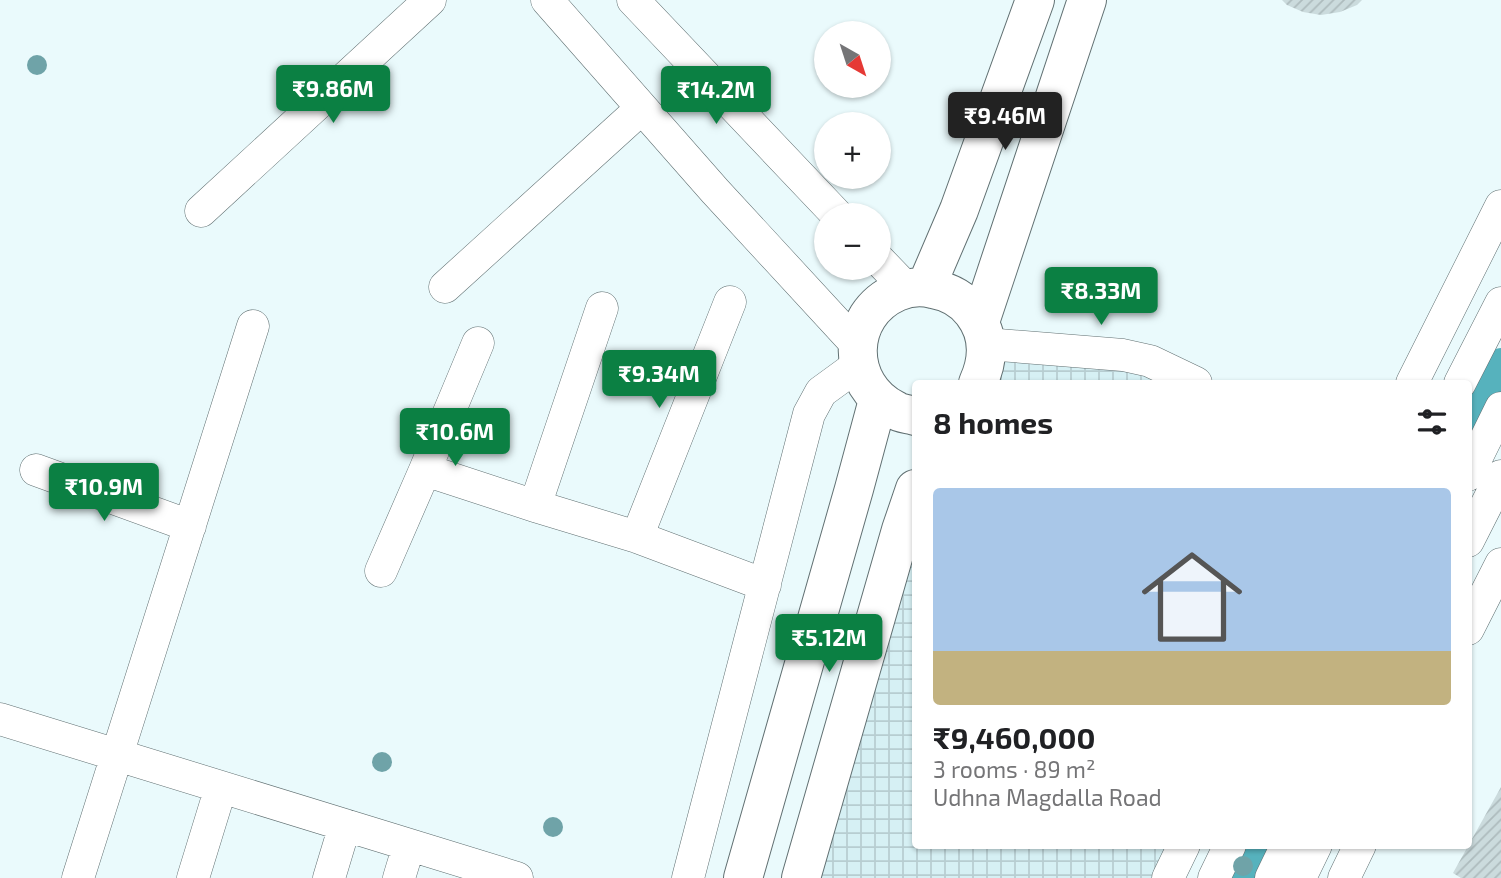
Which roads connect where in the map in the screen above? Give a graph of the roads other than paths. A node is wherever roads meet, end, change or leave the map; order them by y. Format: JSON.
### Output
{"nodes":[{"id":1,"x":430,"y":0,"type":"edge"},
{"id":2,"x":547,"y":0,"type":"edge"},
{"id":3,"x":633,"y":0,"type":"edge"},
{"id":4,"x":1035,"y":0,"type":"edge"},
{"id":5,"x":1087,"y":0,"type":"edge"},
{"id":6,"x":642,"y":108,"type":"junction"},
{"id":7,"x":826,"y":203,"type":"edge"},
{"id":8,"x":1501,"y":206,"type":"edge"},
{"id":9,"x":201,"y":211,"type":"dead end"},
{"id":10,"x":891,"y":269,"type":"edge"},
{"id":11,"x":445,"y":287,"type":"dead end"},
{"id":12,"x":916,"y":288,"type":"junction"},
{"id":13,"x":730,"y":302,"type":"dead end"},
{"id":14,"x":1501,"y":303,"type":"edge"},
{"id":15,"x":602,"y":308,"type":"dead end"},
{"id":16,"x":253,"y":326,"type":"dead end"},
{"id":17,"x":983,"y":333,"type":"junction"},
{"id":18,"x":478,"y":343,"type":"dead end"},
{"id":19,"x":858,"y":355,"type":"junction"},
{"id":20,"x":979,"y":380,"type":"edge"},
{"id":21,"x":1189,"y":380,"type":"edge"},
{"id":22,"x":1414,"y":380,"type":"edge"},
{"id":23,"x":1462,"y":380,"type":"edge"},
{"id":24,"x":878,"y":400,"type":"junction"},
{"id":25,"x":1501,"y":408,"type":"edge"},
{"id":26,"x":912,"y":415,"type":"edge"},
{"id":27,"x":1472,"y":467,"type":"edge"},
{"id":28,"x":36,"y":470,"type":"dead end"},
{"id":29,"x":425,"y":470,"type":"junction"},
{"id":30,"x":1501,"y":476,"type":"edge"},
{"id":31,"x":912,"y":498,"type":"edge"},
{"id":32,"x":535,"y":506,"type":"junction"},
{"id":33,"x":190,"y":526,"type":"junction"},
{"id":34,"x":1472,"y":533,"type":"edge"},
{"id":35,"x":637,"y":537,"type":"junction"},
{"id":36,"x":1501,"y":564,"type":"edge"},
{"id":37,"x":381,"y":571,"type":"dead end"},
{"id":38,"x":765,"y":585,"type":"junction"},
{"id":39,"x":1472,"y":621,"type":"edge"},
{"id":40,"x":2,"y":725,"type":"edge"},
{"id":41,"x":118,"y":754,"type":"junction"},
{"id":42,"x":221,"y":787,"type":"junction"},
{"id":43,"x":345,"y":825,"type":"junction"},
{"id":44,"x":409,"y":845,"type":"junction"},
{"id":45,"x":1182,"y":849,"type":"edge"},
{"id":46,"x":1228,"y":849,"type":"edge"},
{"id":47,"x":1285,"y":849,"type":"edge"},
{"id":48,"x":1314,"y":849,"type":"edge"},
{"id":49,"x":1358,"y":849,"type":"edge"},
{"id":50,"x":78,"y":878,"type":"edge"},
{"id":51,"x":193,"y":878,"type":"edge"},
{"id":52,"x":329,"y":878,"type":"edge"},
{"id":53,"x":399,"y":878,"type":"edge"},
{"id":54,"x":517,"y":878,"type":"edge"},
{"id":55,"x":688,"y":878,"type":"edge"},
{"id":56,"x":743,"y":878,"type":"edge"},
{"id":57,"x":801,"y":878,"type":"edge"},
{"id":58,"x":1168,"y":878,"type":"edge"},
{"id":59,"x":1214,"y":878,"type":"edge"},
{"id":60,"x":1271,"y":878,"type":"edge"},
{"id":61,"x":1300,"y":878,"type":"edge"},
{"id":62,"x":1344,"y":878,"type":"edge"}],
"edges":[{"from":1,"to":9,"type":"street"},
{"from":2,"to":6,"type":"street"},
{"from":3,"to":7,"type":"street"},
{"from":4,"to":12,"type":"main road"},
{"from":5,"to":17,"type":"main road"},
{"from":6,"to":11,"type":"street"},
{"from":6,"to":19,"type":"street"},
{"from":8,"to":22,"type":"street"},
{"from":10,"to":12,"type":"street"},
{"from":12,"to":17,"type":"main road"},
{"from":12,"to":19,"type":"main road"},
{"from":13,"to":35,"type":"street"},
{"from":14,"to":23,"type":"street"},
{"from":15,"to":32,"type":"street"},
{"from":16,"to":33,"type":"street"},
{"from":17,"to":20,"type":"main road"},
{"from":17,"to":21,"type":"street"},
{"from":18,"to":29,"type":"street"},
{"from":19,"to":24,"type":"main road"},
{"from":19,"to":38,"type":"street"},
{"from":24,"to":26,"type":"main road"},
{"from":24,"to":56,"type":"main road"},
{"from":25,"to":27,"type":"street"},
{"from":28,"to":33,"type":"street"},
{"from":29,"to":32,"type":"street"},
{"from":29,"to":37,"type":"street"},
{"from":30,"to":34,"type":"street"},
{"from":31,"to":57,"type":"main road"},
{"from":32,"to":35,"type":"street"},
{"from":33,"to":41,"type":"street"},
{"from":35,"to":38,"type":"street"},
{"from":36,"to":39,"type":"street"},
{"from":38,"to":55,"type":"street"},
{"from":40,"to":41,"type":"street"},
{"from":41,"to":42,"type":"street"},
{"from":41,"to":50,"type":"street"},
{"from":42,"to":43,"type":"street"},
{"from":42,"to":51,"type":"street"},
{"from":43,"to":44,"type":"street"},
{"from":43,"to":52,"type":"street"},
{"from":44,"to":53,"type":"street"},
{"from":44,"to":54,"type":"street"},
{"from":45,"to":58,"type":"street"},
{"from":46,"to":59,"type":"street"},
{"from":47,"to":60,"type":"street"},
{"from":48,"to":61,"type":"street"},
{"from":49,"to":62,"type":"street"}]}
